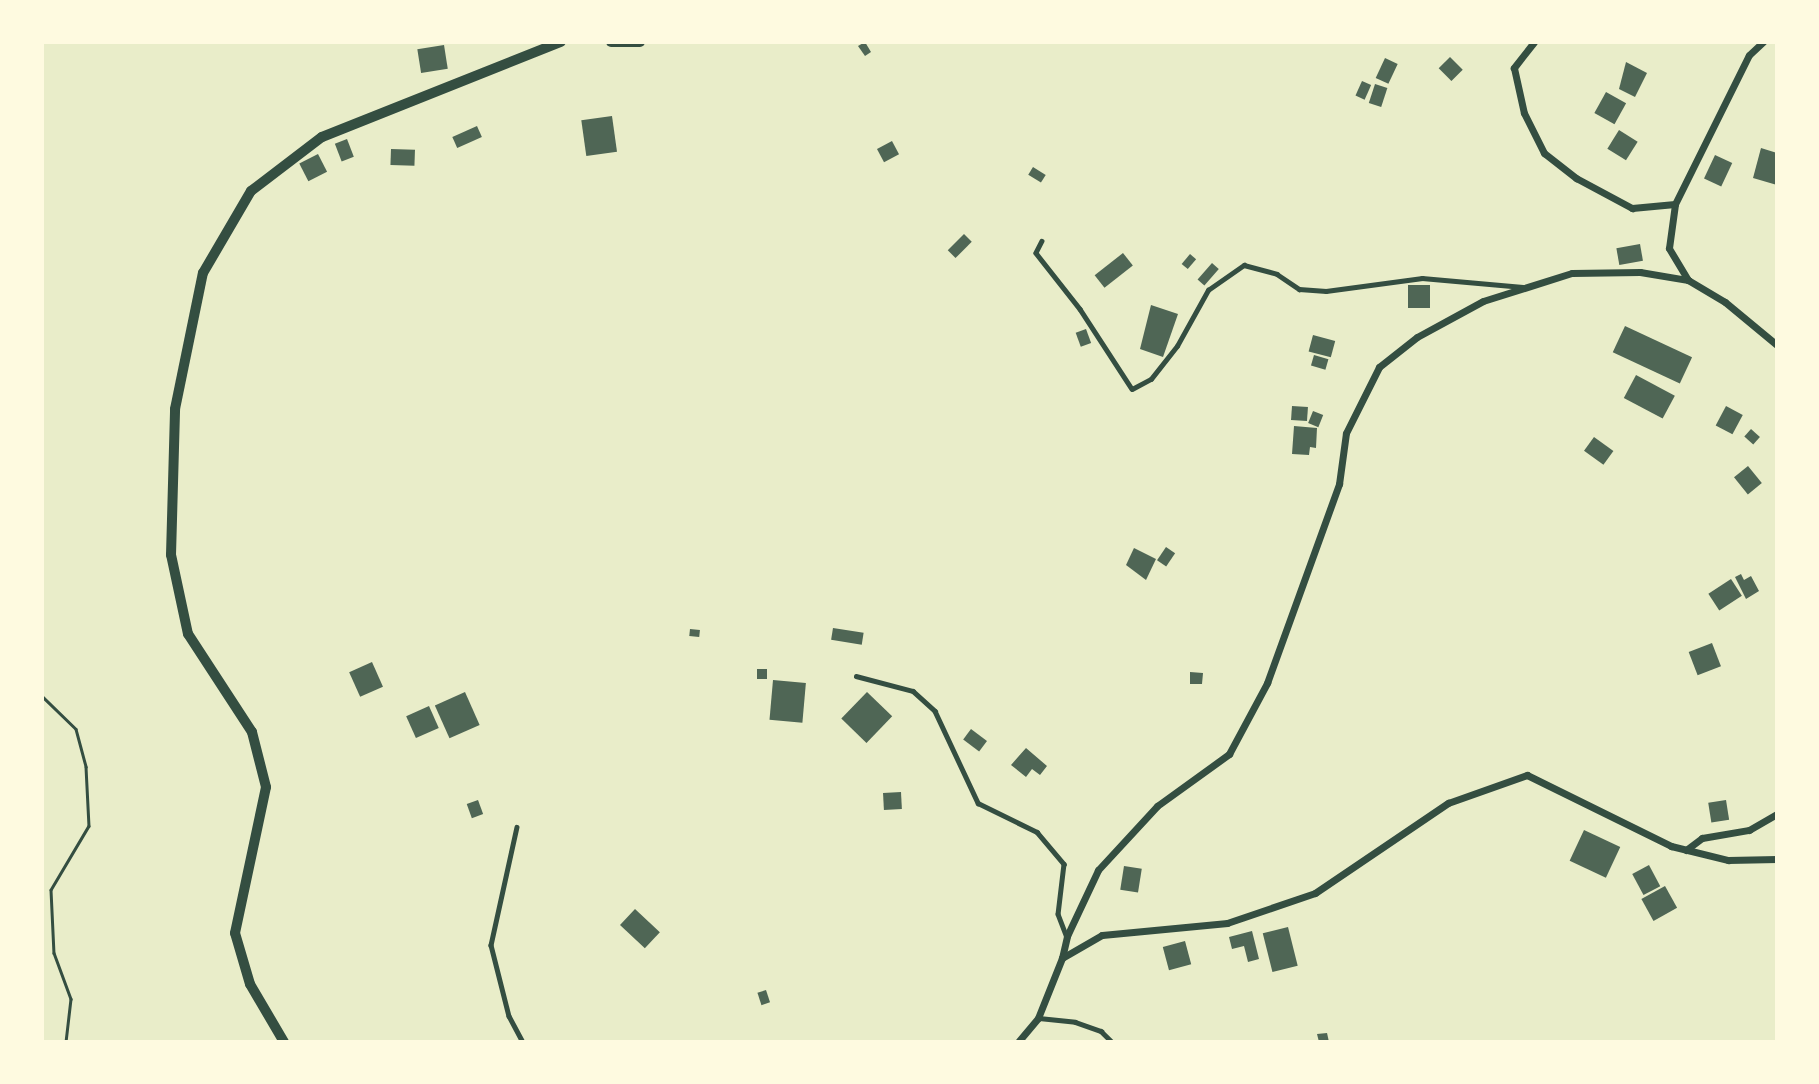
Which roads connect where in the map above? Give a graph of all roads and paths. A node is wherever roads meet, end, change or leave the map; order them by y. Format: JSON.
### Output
{"nodes":[{"id":1,"x":561,"y":42,"type":"edge"},
{"id":2,"x":611,"y":42,"type":"edge"},
{"id":3,"x":640,"y":42,"type":"edge"},
{"id":4,"x":1534,"y":42,"type":"edge"},
{"id":5,"x":1763,"y":42,"type":"edge"},
{"id":6,"x":1675,"y":204,"type":"junction"},
{"id":7,"x":1042,"y":241,"type":"dead end"},
{"id":8,"x":1688,"y":280,"type":"junction"},
{"id":9,"x":1527,"y":288,"type":"junction"},
{"id":10,"x":1777,"y":345,"type":"edge"},
{"id":11,"x":856,"y":677,"type":"dead end"},
{"id":12,"x":42,"y":696,"type":"edge"},
{"id":13,"x":1777,"y":814,"type":"edge"},
{"id":14,"x":517,"y":827,"type":"dead end"},
{"id":15,"x":1686,"y":850,"type":"junction"},
{"id":16,"x":1777,"y":859,"type":"edge"},
{"id":17,"x":1067,"y":936,"type":"junction"},
{"id":18,"x":1062,"y":958,"type":"junction"},
{"id":19,"x":1038,"y":1018,"type":"junction"},
{"id":20,"x":66,"y":1042,"type":"edge"},
{"id":21,"x":284,"y":1042,"type":"edge"},
{"id":22,"x":523,"y":1042,"type":"edge"},
{"id":23,"x":1017,"y":1042,"type":"edge"},
{"id":24,"x":1112,"y":1042,"type":"edge"}],
"edges":[{"from":1,"to":21,"type":"street"},
{"from":2,"to":3,"type":"street"},
{"from":4,"to":6,"type":"street"},
{"from":5,"to":6,"type":"street"},
{"from":6,"to":8,"type":"street"},
{"from":7,"to":9,"type":"lane"},
{"from":8,"to":9,"type":"street"},
{"from":8,"to":10,"type":"street"},
{"from":9,"to":17,"type":"street"},
{"from":11,"to":17,"type":"lane"},
{"from":12,"to":20,"type":"path"},
{"from":13,"to":15,"type":"street"},
{"from":14,"to":22,"type":"lane"},
{"from":15,"to":16,"type":"street"},
{"from":15,"to":18,"type":"street"},
{"from":17,"to":18,"type":"street"},
{"from":18,"to":19,"type":"street"},
{"from":19,"to":23,"type":"street"},
{"from":19,"to":24,"type":"lane"}]}
